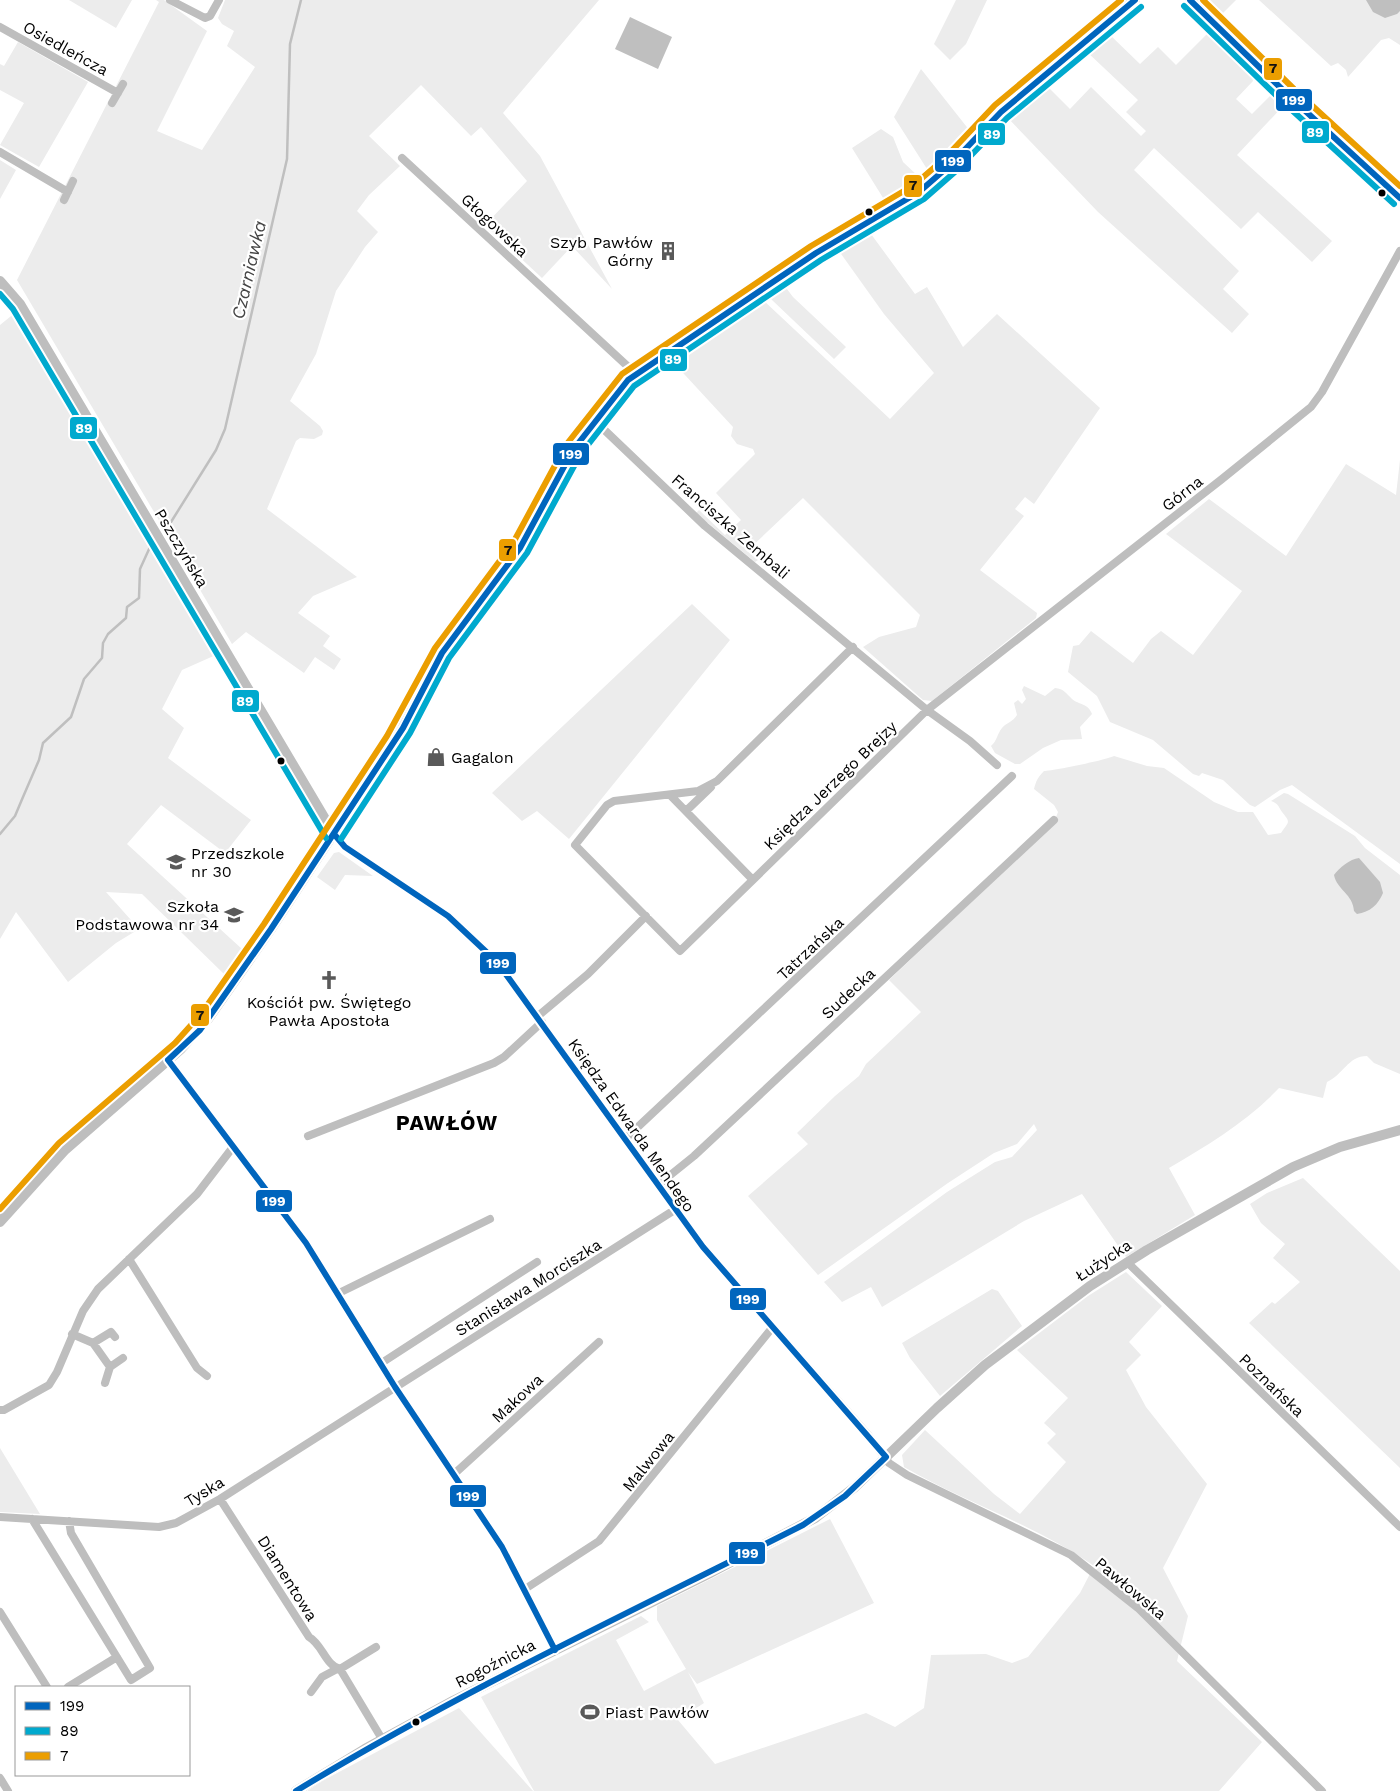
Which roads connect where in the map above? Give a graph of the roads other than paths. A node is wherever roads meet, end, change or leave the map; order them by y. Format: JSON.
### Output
{"nodes":[{"id":1,"x":170,"y":0,"type":"edge"},
{"id":2,"x":219,"y":0,"type":"edge"},
{"id":3,"x":1135,"y":0,"type":"edge"},
{"id":4,"x":1190,"y":0,"type":"edge"},
{"id":5,"x":0,"y":27,"type":"edge"},
{"id":6,"x":123,"y":84,"type":"dead end"},
{"id":7,"x":118,"y":93,"type":"junction"},
{"id":8,"x":112,"y":102,"type":"dead end"},
{"id":9,"x":0,"y":152,"type":"edge"},
{"id":10,"x":402,"y":158,"type":"dead end"},
{"id":11,"x":73,"y":181,"type":"dead end"},
{"id":12,"x":68,"y":192,"type":"junction"},
{"id":13,"x":1400,"y":198,"type":"edge"},
{"id":14,"x":64,"y":200,"type":"dead end"},
{"id":15,"x":1400,"y":251,"type":"edge"},
{"id":16,"x":0,"y":280,"type":"edge"},
{"id":17,"x":636,"y":374,"type":"junction"},
{"id":18,"x":595,"y":421,"type":"junction"},
{"id":19,"x":853,"y":647,"type":"junction"},
{"id":20,"x":927,"y":710,"type":"junction"},
{"id":21,"x":997,"y":765,"type":"dead end"},
{"id":22,"x":1012,"y":776,"type":"dead end"},
{"id":23,"x":717,"y":781,"type":"junction"},
{"id":24,"x":670,"y":795,"type":"junction"},
{"id":25,"x":686,"y":811,"type":"junction"},
{"id":26,"x":1054,"y":820,"type":"dead end"},
{"id":27,"x":334,"y":834,"type":"junction"},
{"id":28,"x":752,"y":879,"type":"junction"},
{"id":29,"x":646,"y":916,"type":"junction"},
{"id":30,"x":540,"y":1019,"type":"junction"},
{"id":31,"x":168,"y":1060,"type":"junction"},
{"id":32,"x":1400,"y":1130,"type":"edge"},
{"id":33,"x":308,"y":1136,"type":"dead end"},
{"id":34,"x":625,"y":1139,"type":"junction"},
{"id":35,"x":234,"y":1147,"type":"junction"},
{"id":36,"x":658,"y":1185,"type":"junction"},
{"id":37,"x":676,"y":1209,"type":"junction"},
{"id":38,"x":490,"y":1219,"type":"dead end"},
{"id":39,"x":0,"y":1222,"type":"edge"},
{"id":40,"x":129,"y":1259,"type":"junction"},
{"id":41,"x":537,"y":1262,"type":"dead end"},
{"id":42,"x":1127,"y":1262,"type":"junction"},
{"id":43,"x":337,"y":1294,"type":"junction"},
{"id":44,"x":772,"y":1328,"type":"junction"},
{"id":45,"x":72,"y":1334,"type":"junction"},
{"id":46,"x":115,"y":1337,"type":"dead end"},
{"id":47,"x":599,"y":1342,"type":"dead end"},
{"id":48,"x":93,"y":1343,"type":"junction"},
{"id":49,"x":124,"y":1358,"type":"dead end"},
{"id":50,"x":380,"y":1364,"type":"junction"},
{"id":51,"x":110,"y":1367,"type":"junction"},
{"id":52,"x":207,"y":1376,"type":"dead end"},
{"id":53,"x":106,"y":1383,"type":"dead end"},
{"id":54,"x":395,"y":1387,"type":"junction"},
{"id":55,"x":0,"y":1410,"type":"edge"},
{"id":56,"x":886,"y":1457,"type":"junction"},
{"id":57,"x":453,"y":1475,"type":"junction"},
{"id":58,"x":220,"y":1499,"type":"junction"},
{"id":59,"x":0,"y":1517,"type":"edge"},
{"id":60,"x":32,"y":1519,"type":"junction"},
{"id":61,"x":69,"y":1521,"type":"junction"},
{"id":62,"x":1400,"y":1527,"type":"edge"},
{"id":63,"x":525,"y":1589,"type":"junction"},
{"id":64,"x":0,"y":1612,"type":"edge"},
{"id":65,"x":376,"y":1647,"type":"dead end"},
{"id":66,"x":555,"y":1650,"type":"junction"},
{"id":67,"x":117,"y":1657,"type":"junction"},
{"id":68,"x":339,"y":1669,"type":"junction"},
{"id":69,"x":46,"y":1686,"type":"edge"},
{"id":70,"x":70,"y":1686,"type":"edge"},
{"id":71,"x":311,"y":1692,"type":"dead end"},
{"id":72,"x":382,"y":1739,"type":"junction"},
{"id":73,"x":0,"y":1778,"type":"edge"},
{"id":74,"x":8,"y":1791,"type":"edge"},
{"id":75,"x":296,"y":1791,"type":"edge"},
{"id":76,"x":1322,"y":1791,"type":"edge"}],
"edges":[{"from":1,"to":2,"type":"street"},
{"from":3,"to":17,"type":"street"},
{"from":4,"to":13,"type":"street"},
{"from":5,"to":7,"type":"street","name":"Osiedleńcza"},
{"from":6,"to":7,"type":"street"},
{"from":7,"to":8,"type":"street"},
{"from":9,"to":12,"type":"street"},
{"from":10,"to":17,"type":"street","name":"Głogowska"},
{"from":11,"to":12,"type":"street"},
{"from":12,"to":14,"type":"street"},
{"from":15,"to":20,"type":"street","name":"Górna"},
{"from":16,"to":27,"type":"street","name":"Pszczyńska"},
{"from":17,"to":18,"type":"street"},
{"from":18,"to":19,"type":"street","name":"Franciszka Zembali"},
{"from":18,"to":27,"type":"street"},
{"from":19,"to":20,"type":"street","name":"Franciszka Zembali"},
{"from":19,"to":23,"type":"street"},
{"from":20,"to":21,"type":"street","name":"Franciszka Zembali"},
{"from":20,"to":28,"type":"street","name":"Księdza Jerzego Brejzy"},
{"from":22,"to":34,"type":"street","name":"Tatrzańska"},
{"from":23,"to":24,"type":"street"},
{"from":23,"to":25,"type":"street"},
{"from":24,"to":25,"type":"street"},
{"from":24,"to":29,"type":"street","name":"Księdza Jerzego Brejzy"},
{"from":25,"to":28,"type":"street"},
{"from":26,"to":36,"type":"street","name":"Sudecka"},
{"from":27,"to":30,"type":"street","name":"Księdza Edwarda Mendego"},
{"from":27,"to":31,"type":"street"},
{"from":28,"to":29,"type":"street","name":"Księdza Jerzego Brejzy"},
{"from":29,"to":30,"type":"street"},
{"from":30,"to":33,"type":"street"},
{"from":30,"to":34,"type":"street","name":"Księdza Edwarda Mendego"},
{"from":31,"to":35,"type":"street"},
{"from":31,"to":39,"type":"street"},
{"from":32,"to":42,"type":"street","name":"Łużycka"},
{"from":34,"to":36,"type":"street","name":"Księdza Edwarda Mendego"},
{"from":35,"to":40,"type":"street"},
{"from":35,"to":43,"type":"street"},
{"from":36,"to":37,"type":"street","name":"Księdza Edwarda Mendego"},
{"from":37,"to":44,"type":"street","name":"Księdza Edwarda Mendego"},
{"from":37,"to":54,"type":"street","name":"Stanisława Morciszka"},
{"from":38,"to":43,"type":"street"},
{"from":40,"to":45,"type":"street"},
{"from":40,"to":52,"type":"street"},
{"from":41,"to":50,"type":"street"},
{"from":42,"to":56,"type":"street","name":"Łużycka"},
{"from":42,"to":62,"type":"street","name":"Poznańska"},
{"from":43,"to":50,"type":"street"},
{"from":44,"to":56,"type":"street","name":"Księdza Edwarda Mendego"},
{"from":44,"to":63,"type":"street","name":"Malwowa"},
{"from":45,"to":48,"type":"street"},
{"from":45,"to":55,"type":"street"},
{"from":46,"to":48,"type":"street"},
{"from":47,"to":57,"type":"street","name":"Makowa"},
{"from":48,"to":51,"type":"street"},
{"from":49,"to":51,"type":"street"},
{"from":50,"to":54,"type":"street"},
{"from":51,"to":53,"type":"street"},
{"from":54,"to":57,"type":"street"},
{"from":54,"to":58,"type":"street","name":"Tyska"},
{"from":56,"to":66,"type":"street","name":"Rogoźnicka"},
{"from":56,"to":76,"type":"street","name":"Pawłowska"},
{"from":57,"to":63,"type":"street"},
{"from":58,"to":61,"type":"street","name":"Tyska"},
{"from":58,"to":68,"type":"street","name":"Diamentowa"},
{"from":59,"to":60,"type":"street","name":"Tyska"},
{"from":60,"to":61,"type":"street","name":"Tyska"},
{"from":60,"to":67,"type":"street"},
{"from":61,"to":67,"type":"street"},
{"from":63,"to":66,"type":"street"},
{"from":64,"to":69,"type":"street"},
{"from":65,"to":68,"type":"street"},
{"from":66,"to":72,"type":"street","name":"Rogoźnicka"},
{"from":67,"to":70,"type":"street"},
{"from":68,"to":71,"type":"street"},
{"from":68,"to":72,"type":"street","name":"Diamentowa"},
{"from":72,"to":75,"type":"street","name":"Rogoźnicka"},
{"from":73,"to":74,"type":"street"}]}
